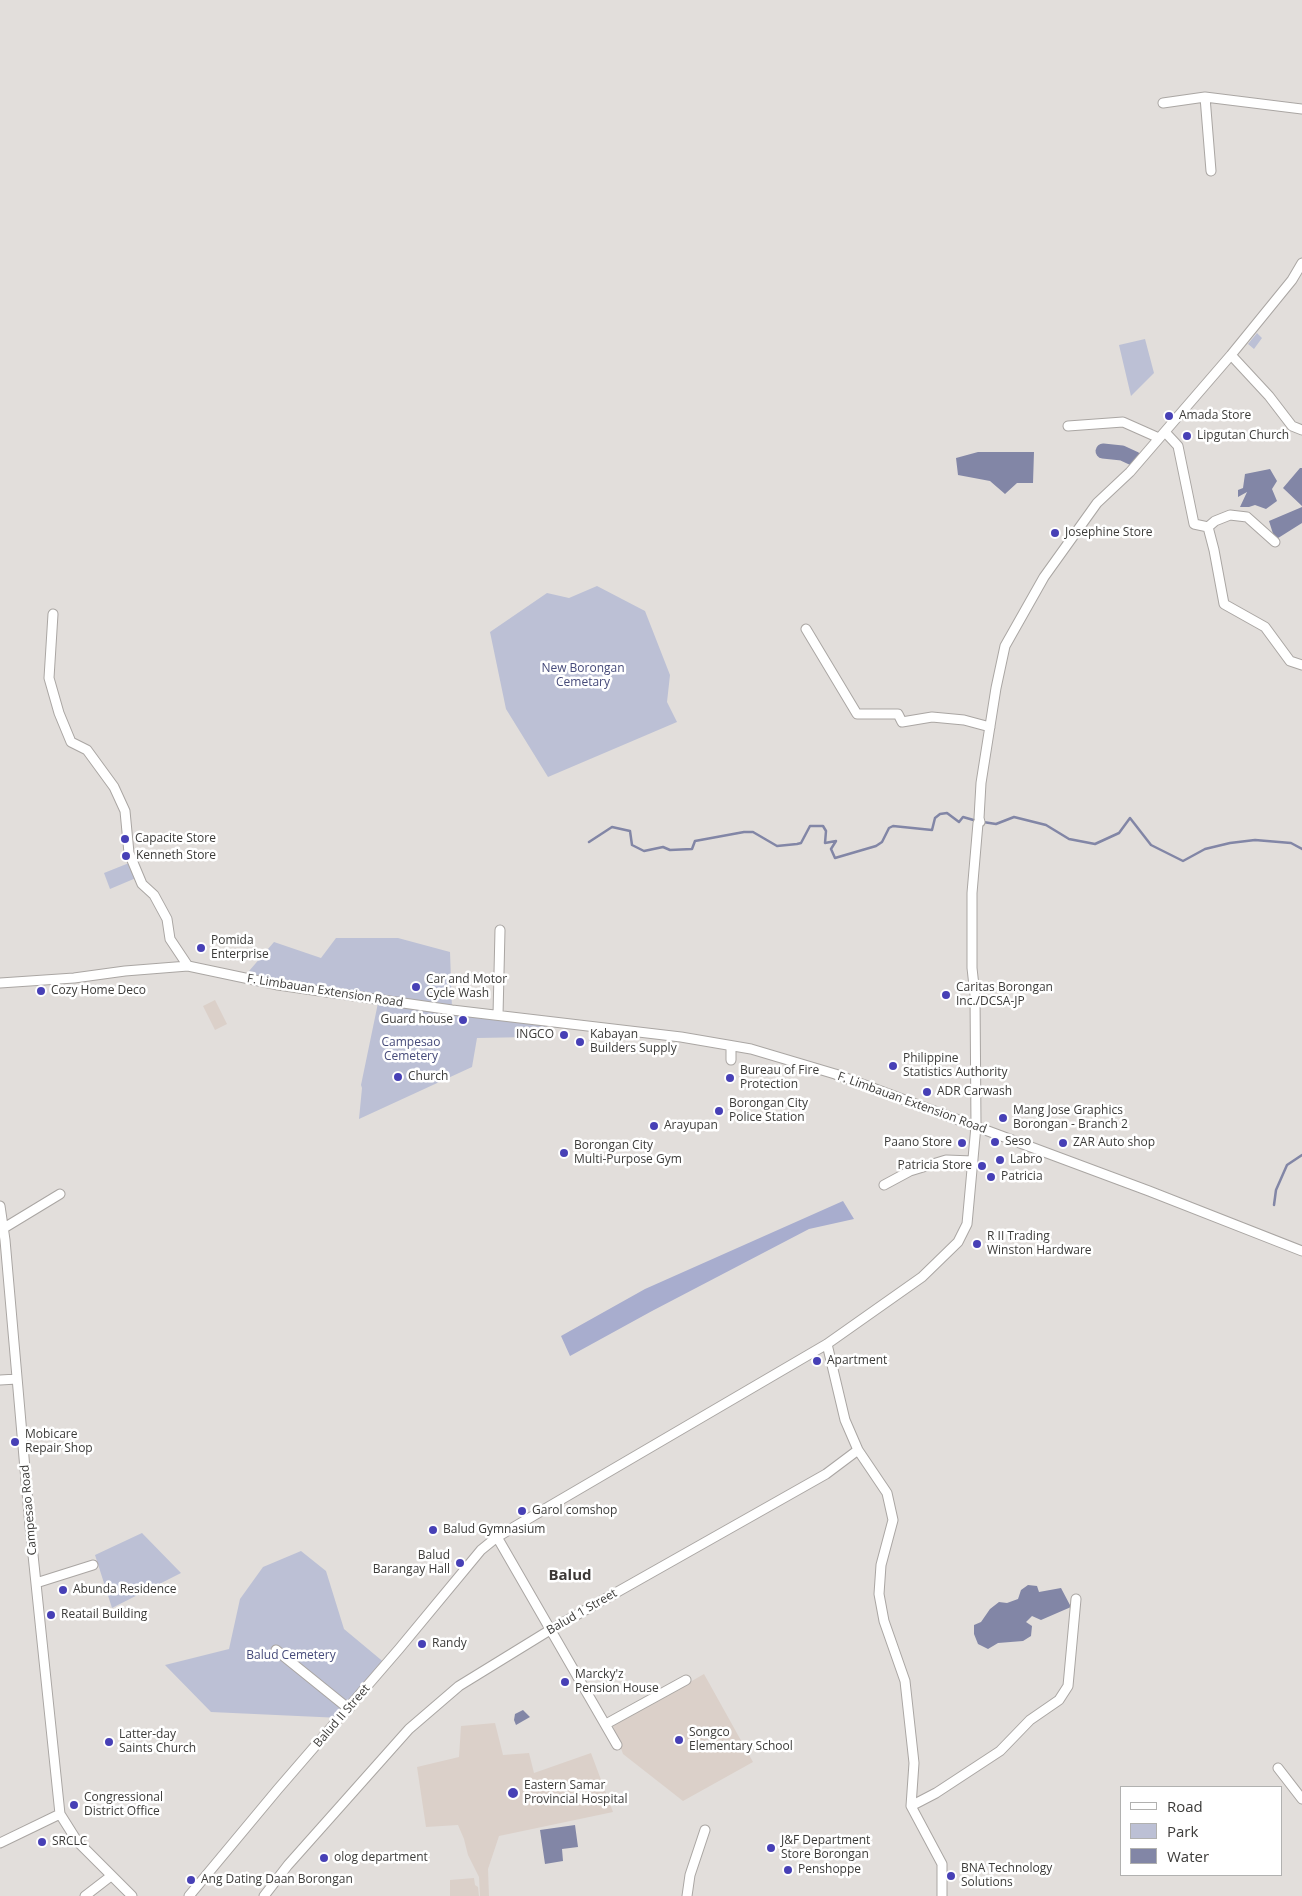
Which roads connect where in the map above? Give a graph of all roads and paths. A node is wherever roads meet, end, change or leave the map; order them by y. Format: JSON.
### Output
{"nodes":[{"id":1,"x":1205,"y":97,"type":"junction"},
{"id":2,"x":1163,"y":104,"type":"dead end"},
{"id":3,"x":1302,"y":109,"type":"edge"},
{"id":4,"x":1211,"y":171,"type":"dead end"},
{"id":5,"x":1302,"y":262,"type":"edge"},
{"id":6,"x":1231,"y":355,"type":"junction"},
{"id":7,"x":1068,"y":426,"type":"dead end"},
{"id":8,"x":1302,"y":430,"type":"edge"},
{"id":9,"x":1162,"y":435,"type":"junction"},
{"id":10,"x":1208,"y":527,"type":"junction"},
{"id":11,"x":1275,"y":542,"type":"dead end"},
{"id":12,"x":53,"y":614,"type":"dead end"},
{"id":13,"x":806,"y":629,"type":"dead end"},
{"id":14,"x":1302,"y":665,"type":"edge"},
{"id":15,"x":990,"y":727,"type":"junction"},
{"id":16,"x":500,"y":930,"type":"dead end"},
{"id":17,"x":188,"y":966,"type":"junction"},
{"id":18,"x":0,"y":983,"type":"edge"},
{"id":19,"x":498,"y":1015,"type":"junction"},
{"id":20,"x":731,"y":1046,"type":"junction"},
{"id":21,"x":731,"y":1060,"type":"dead end"},
{"id":22,"x":976,"y":1126,"type":"junction"},
{"id":23,"x":973,"y":1161,"type":"junction"},
{"id":24,"x":884,"y":1185,"type":"dead end"},
{"id":25,"x":60,"y":1194,"type":"dead end"},
{"id":26,"x":0,"y":1206,"type":"edge"},
{"id":27,"x":4,"y":1228,"type":"junction"},
{"id":28,"x":1302,"y":1251,"type":"edge"},
{"id":29,"x":827,"y":1344,"type":"junction"},
{"id":30,"x":17,"y":1379,"type":"junction"},
{"id":31,"x":0,"y":1380,"type":"edge"},
{"id":32,"x":858,"y":1450,"type":"junction"},
{"id":33,"x":497,"y":1537,"type":"junction"},
{"id":34,"x":93,"y":1566,"type":"dead end"},
{"id":35,"x":36,"y":1583,"type":"junction"},
{"id":36,"x":1076,"y":1599,"type":"dead end"},
{"id":37,"x":550,"y":1630,"type":"junction"},
{"id":38,"x":276,"y":1650,"type":"dead end"},
{"id":39,"x":686,"y":1680,"type":"dead end"},
{"id":40,"x":349,"y":1709,"type":"junction"},
{"id":41,"x":606,"y":1724,"type":"junction"},
{"id":42,"x":617,"y":1745,"type":"dead end"},
{"id":43,"x":1278,"y":1768,"type":"dead end"},
{"id":44,"x":1302,"y":1799,"type":"edge"},
{"id":45,"x":911,"y":1806,"type":"junction"},
{"id":46,"x":60,"y":1814,"type":"junction"},
{"id":47,"x":705,"y":1830,"type":"dead end"},
{"id":48,"x":0,"y":1843,"type":"edge"},
{"id":49,"x":111,"y":1876,"type":"junction"},
{"id":50,"x":85,"y":1896,"type":"edge"},
{"id":51,"x":132,"y":1896,"type":"edge"},
{"id":52,"x":189,"y":1896,"type":"edge"},
{"id":53,"x":264,"y":1896,"type":"edge"},
{"id":54,"x":687,"y":1896,"type":"edge"},
{"id":55,"x":942,"y":1896,"type":"edge"}],
"edges":[{"from":1,"to":2,"type":"street"},
{"from":1,"to":3,"type":"street"},
{"from":1,"to":4,"type":"street"},
{"from":5,"to":6,"type":"street","name":"Balud II Street"},
{"from":6,"to":8,"type":"street"},
{"from":6,"to":9,"type":"street","name":"Balud II Street"},
{"from":7,"to":9,"type":"street"},
{"from":9,"to":10,"type":"street"},
{"from":9,"to":15,"type":"street","name":"Balud II Street"},
{"from":10,"to":11,"type":"street"},
{"from":10,"to":14,"type":"street"},
{"from":12,"to":17,"type":"street"},
{"from":13,"to":15,"type":"street"},
{"from":15,"to":22,"type":"street","name":"Balud II Street"},
{"from":16,"to":19,"type":"street"},
{"from":17,"to":18,"type":"street","name":"F. Limbauan Extension Road"},
{"from":17,"to":19,"type":"street","name":"F. Limbauan Extension Road"},
{"from":19,"to":20,"type":"street","name":"F. Limbauan Extension Road"},
{"from":20,"to":21,"type":"street"},
{"from":20,"to":22,"type":"street","name":"F. Limbauan Extension Road"},
{"from":22,"to":23,"type":"street","name":"Balud II Street"},
{"from":22,"to":28,"type":"street","name":"F. Limbauan Extension Road"},
{"from":23,"to":24,"type":"street"},
{"from":23,"to":29,"type":"street","name":"Balud II Street"},
{"from":25,"to":27,"type":"street"},
{"from":26,"to":27,"type":"street","name":"Campesao Road"},
{"from":27,"to":30,"type":"street","name":"Campesao Road"},
{"from":29,"to":32,"type":"street"},
{"from":29,"to":33,"type":"street","name":"Balud II Street"},
{"from":30,"to":31,"type":"street"},
{"from":30,"to":35,"type":"street","name":"Campesao Road"},
{"from":32,"to":37,"type":"street","name":"Balud 1 Street"},
{"from":32,"to":45,"type":"street"},
{"from":33,"to":37,"type":"street"},
{"from":33,"to":40,"type":"street","name":"Balud II Street"},
{"from":34,"to":35,"type":"street"},
{"from":35,"to":46,"type":"street","name":"Campesao Road"},
{"from":36,"to":45,"type":"street"},
{"from":37,"to":41,"type":"street"},
{"from":37,"to":53,"type":"street","name":"Balud 1 Street"},
{"from":38,"to":40,"type":"street"},
{"from":39,"to":41,"type":"street"},
{"from":40,"to":52,"type":"street","name":"Balud II Street"},
{"from":41,"to":42,"type":"street"},
{"from":43,"to":44,"type":"street"},
{"from":45,"to":55,"type":"street"},
{"from":46,"to":48,"type":"street"},
{"from":46,"to":49,"type":"street"},
{"from":47,"to":54,"type":"street"},
{"from":49,"to":50,"type":"street"},
{"from":49,"to":51,"type":"street"}]}
